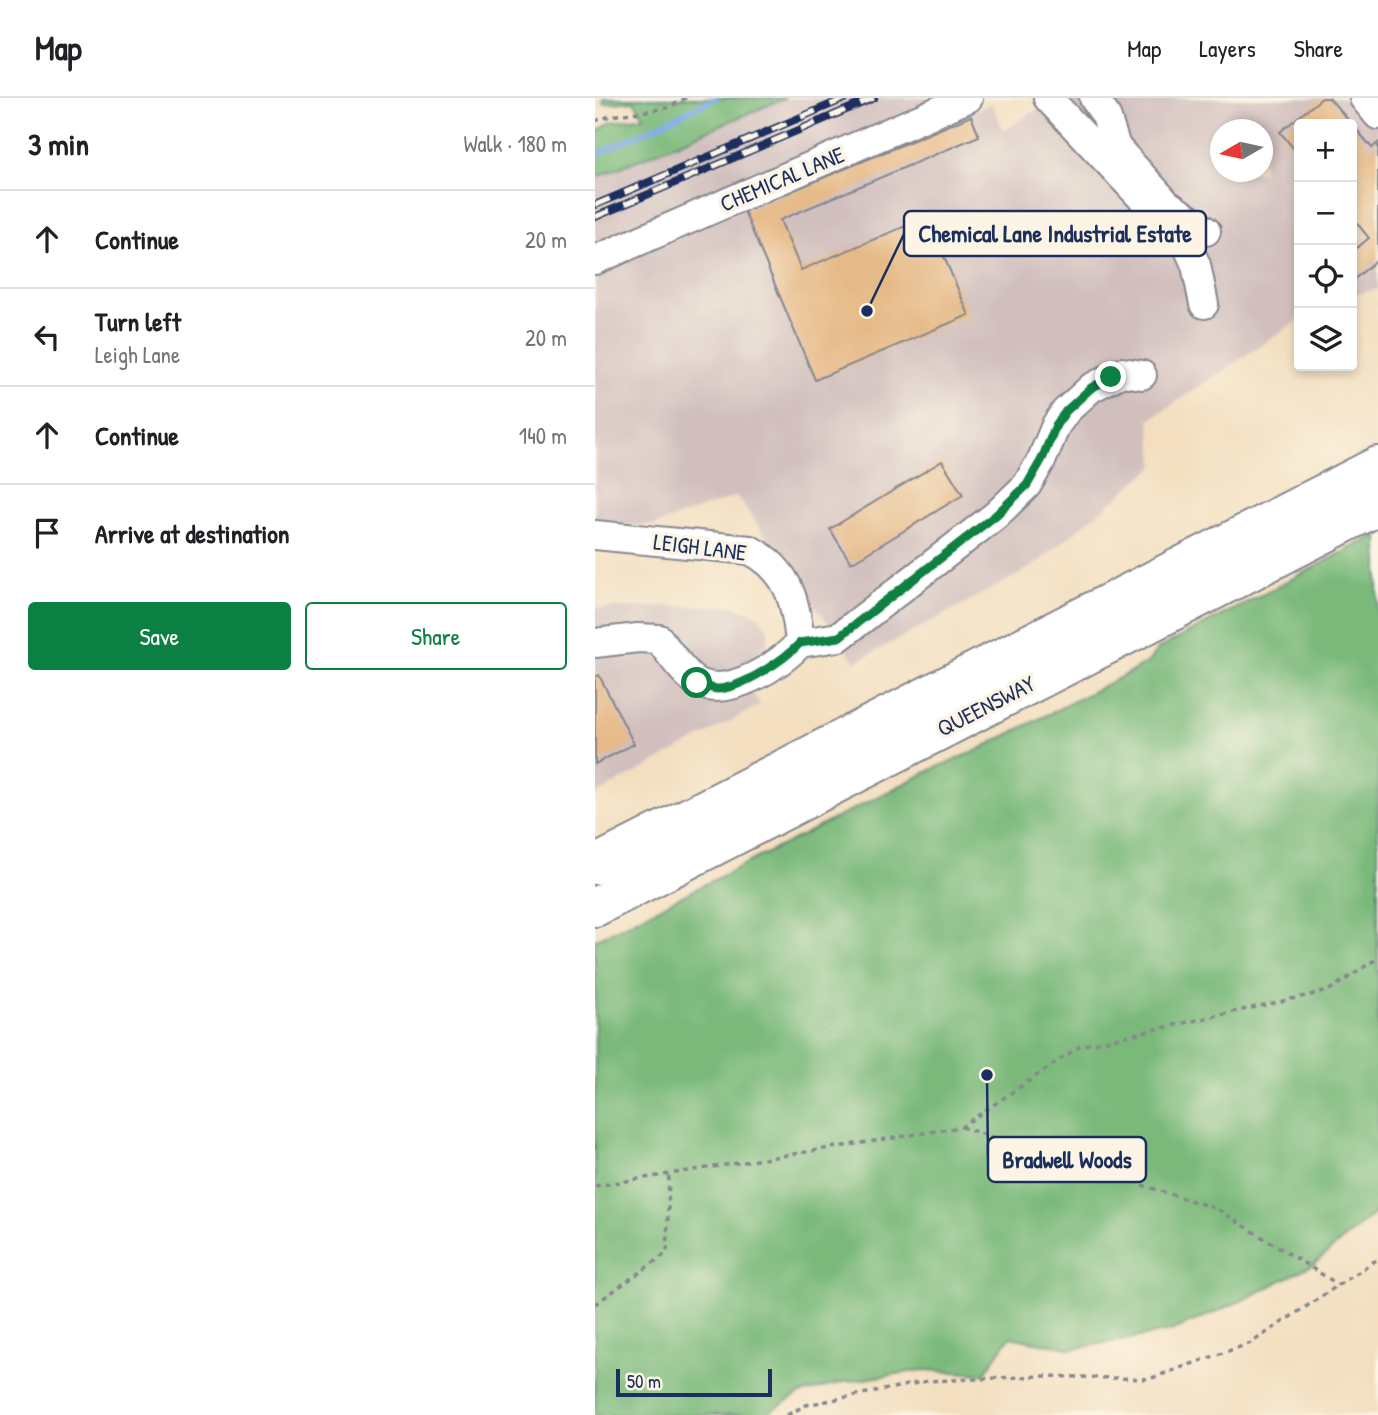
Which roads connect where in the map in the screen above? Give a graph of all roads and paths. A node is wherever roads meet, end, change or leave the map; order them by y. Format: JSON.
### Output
{"nodes":[{"id":1,"x":686,"y":98,"type":"edge"},
{"id":2,"x":968,"y":98,"type":"edge"},
{"id":3,"x":1048,"y":98,"type":"edge"},
{"id":4,"x":1094,"y":98,"type":"edge"},
{"id":5,"x":1364,"y":98,"type":"edge"},
{"id":6,"x":1378,"y":115,"type":"edge"},
{"id":7,"x":595,"y":121,"type":"edge"},
{"id":8,"x":1206,"y":231,"type":"dead end"},
{"id":9,"x":595,"y":260,"type":"edge"},
{"id":10,"x":1204,"y":304,"type":"dead end"},
{"id":11,"x":1142,"y":375,"type":"dead end"},
{"id":12,"x":1378,"y":466,"type":"edge"},
{"id":13,"x":1378,"y":506,"type":"edge"},
{"id":14,"x":595,"y":535,"type":"edge"},
{"id":15,"x":595,"y":643,"type":"edge"},
{"id":16,"x":800,"y":643,"type":"junction"},
{"id":17,"x":595,"y":865,"type":"edge"},
{"id":18,"x":595,"y":907,"type":"edge"},
{"id":19,"x":1378,"y":958,"type":"edge"},
{"id":20,"x":961,"y":1127,"type":"junction"},
{"id":21,"x":669,"y":1174,"type":"junction"},
{"id":22,"x":595,"y":1186,"type":"edge"},
{"id":23,"x":1378,"y":1259,"type":"edge"},
{"id":24,"x":1339,"y":1285,"type":"junction"},
{"id":25,"x":595,"y":1304,"type":"edge"},
{"id":26,"x":787,"y":1415,"type":"edge"}],
"edges":[{"from":1,"to":7,"type":"path"},
{"from":2,"to":9,"type":"street","name":"CHEMICAL LANE"},
{"from":3,"to":10,"type":"street"},
{"from":4,"to":8,"type":"street"},
{"from":5,"to":6,"type":"street"},
{"from":11,"to":16,"type":"street"},
{"from":12,"to":17,"type":"highway","name":"QUEENSWAY"},
{"from":13,"to":18,"type":"highway","name":"QUEENSWAY"},
{"from":14,"to":16,"type":"street","name":"LEIGH LANE"},
{"from":15,"to":16,"type":"street"},
{"from":19,"to":20,"type":"path"},
{"from":20,"to":21,"type":"path"},
{"from":20,"to":24,"type":"path"},
{"from":21,"to":22,"type":"path"},
{"from":21,"to":25,"type":"path"},
{"from":23,"to":24,"type":"path"},
{"from":24,"to":26,"type":"path"}]}
